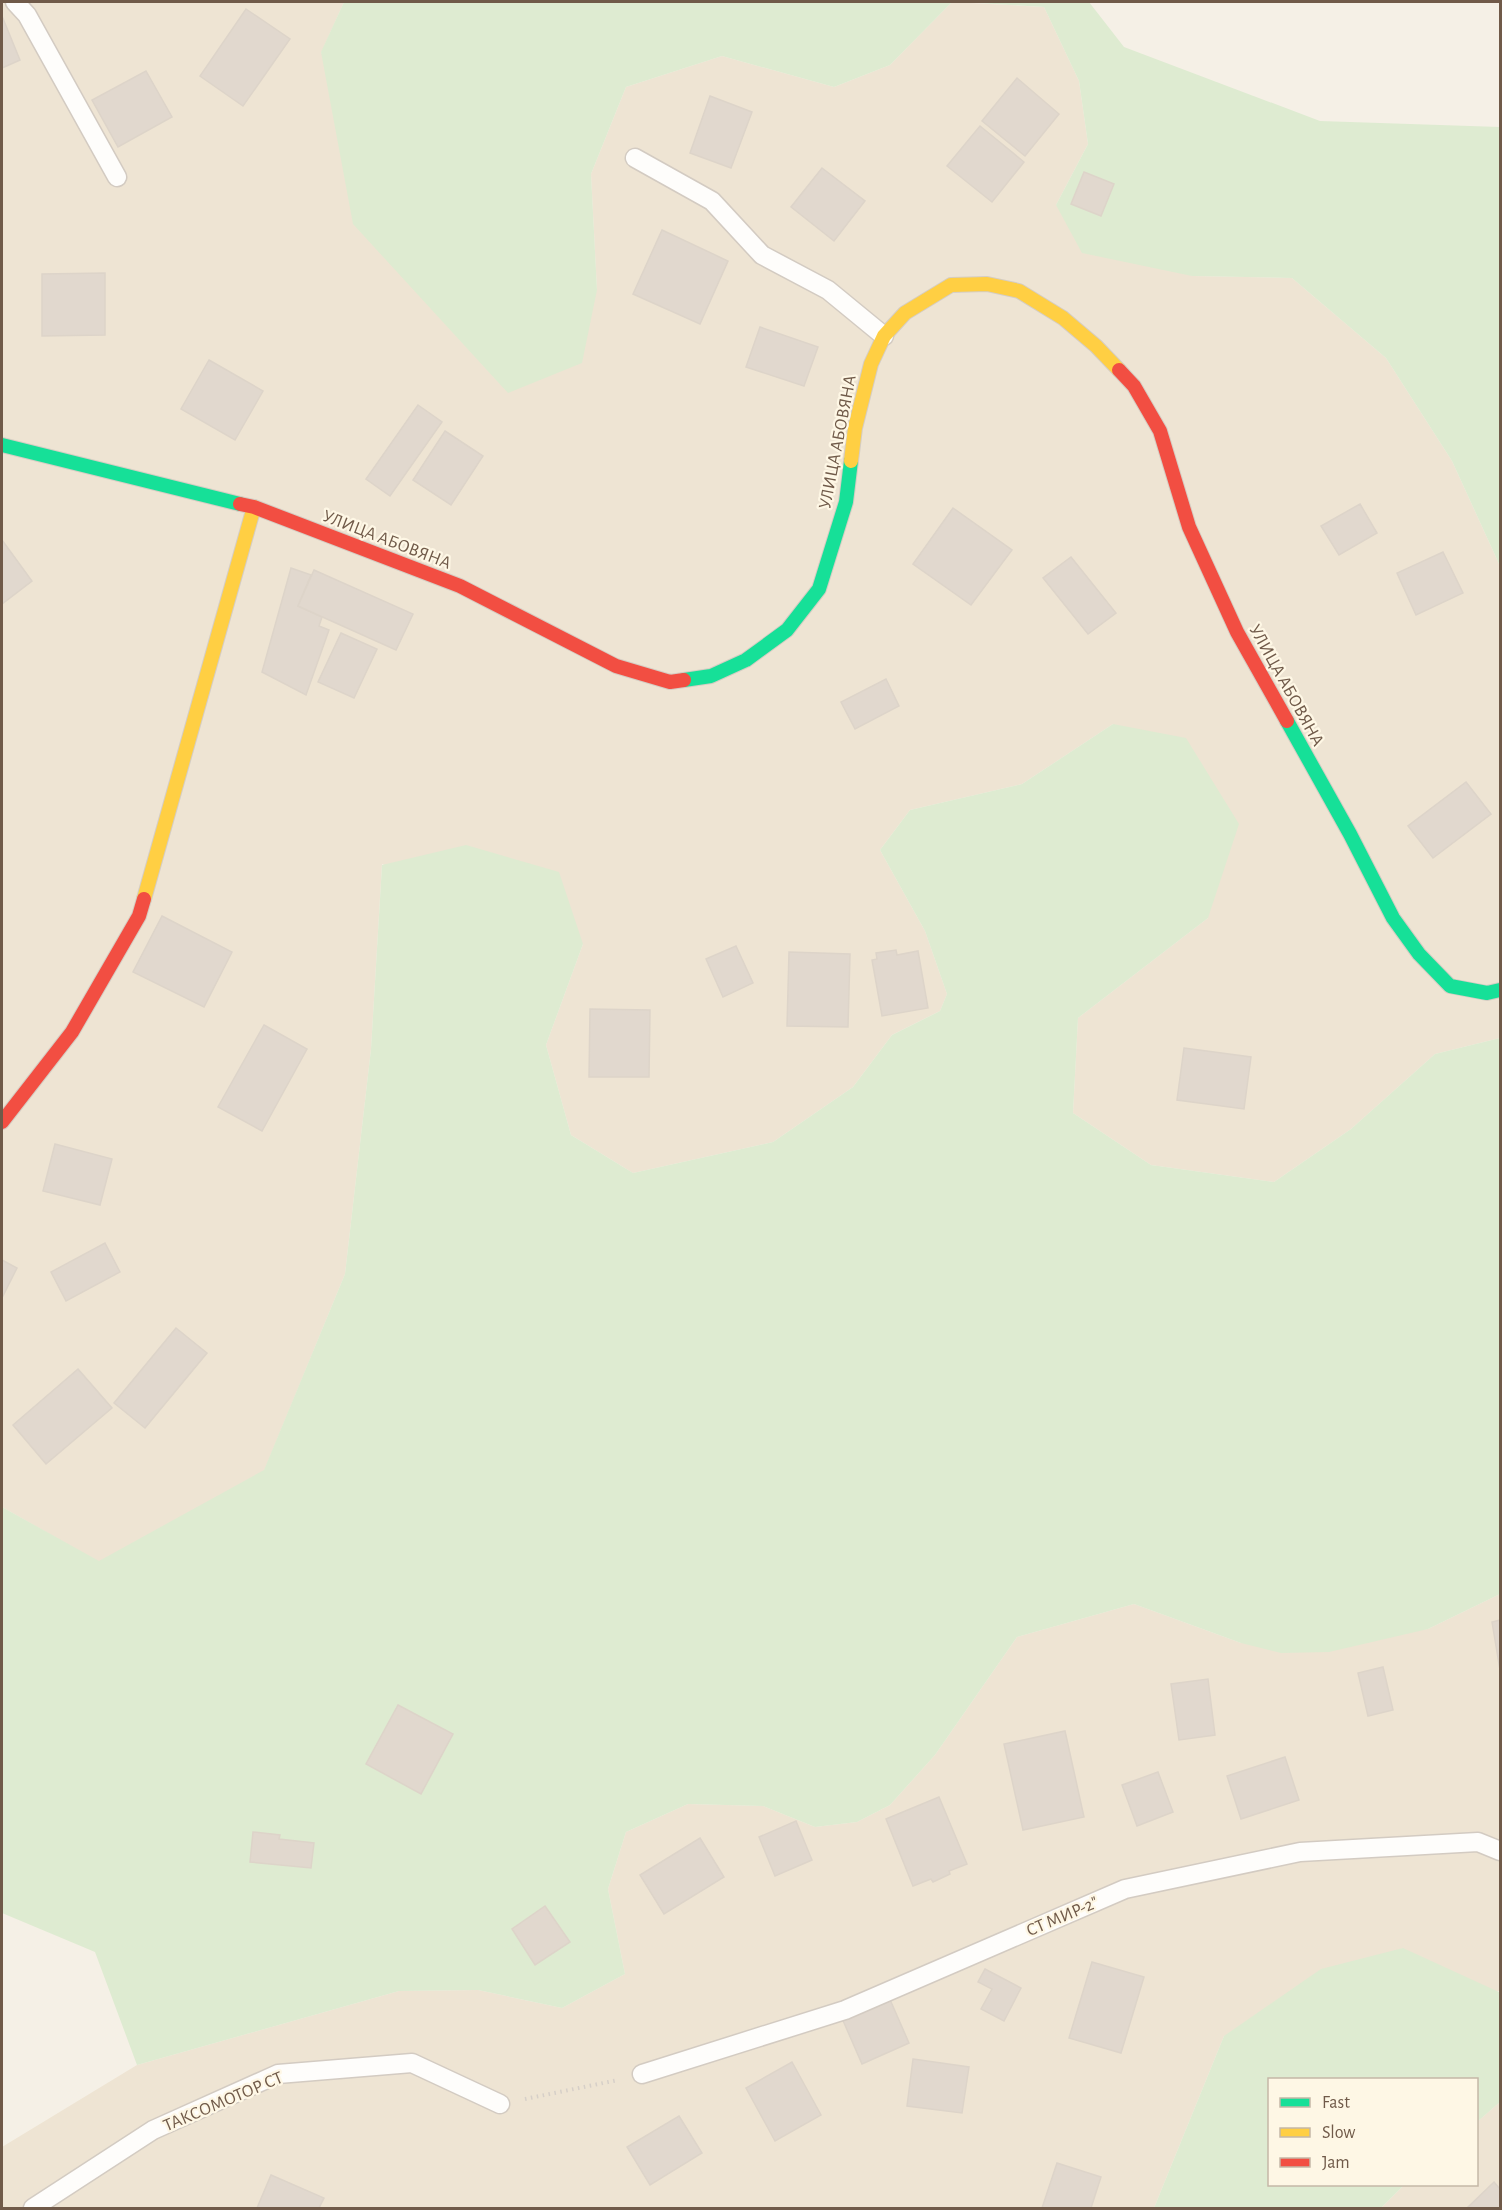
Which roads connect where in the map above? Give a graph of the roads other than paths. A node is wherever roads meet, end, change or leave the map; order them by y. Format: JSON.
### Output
{"nodes":[{"id":1,"x":15,"y":2,"type":"edge"},
{"id":2,"x":635,"y":158,"type":"dead end"},
{"id":3,"x":117,"y":177,"type":"dead end"},
{"id":4,"x":884,"y":336,"type":"junction"},
{"id":5,"x":2,"y":445,"type":"edge"},
{"id":6,"x":254,"y":507,"type":"junction"},
{"id":7,"x":1500,"y":990,"type":"edge"},
{"id":8,"x":2,"y":1122,"type":"edge"},
{"id":9,"x":1500,"y":1851,"type":"edge"},
{"id":10,"x":642,"y":2074,"type":"road end"},
{"id":11,"x":500,"y":2104,"type":"road end"},
{"id":12,"x":33,"y":2208,"type":"edge"}],
"edges":[{"from":1,"to":3,"type":"lane"},
{"from":2,"to":4,"type":"lane"},
{"from":4,"to":6,"type":"street","name":"УЛИЦА АБОВЯНА"},
{"from":4,"to":7,"type":"street","name":"УЛИЦА АБОВЯНА"},
{"from":5,"to":6,"type":"street","name":"УЛИЦА АБОВЯНА"},
{"from":6,"to":8,"type":"street"},
{"from":9,"to":10,"type":"lane","name":"СТ МИР-2\""},
{"from":11,"to":12,"type":"lane","name":"ТАКСОМОТОР СТ"}]}
